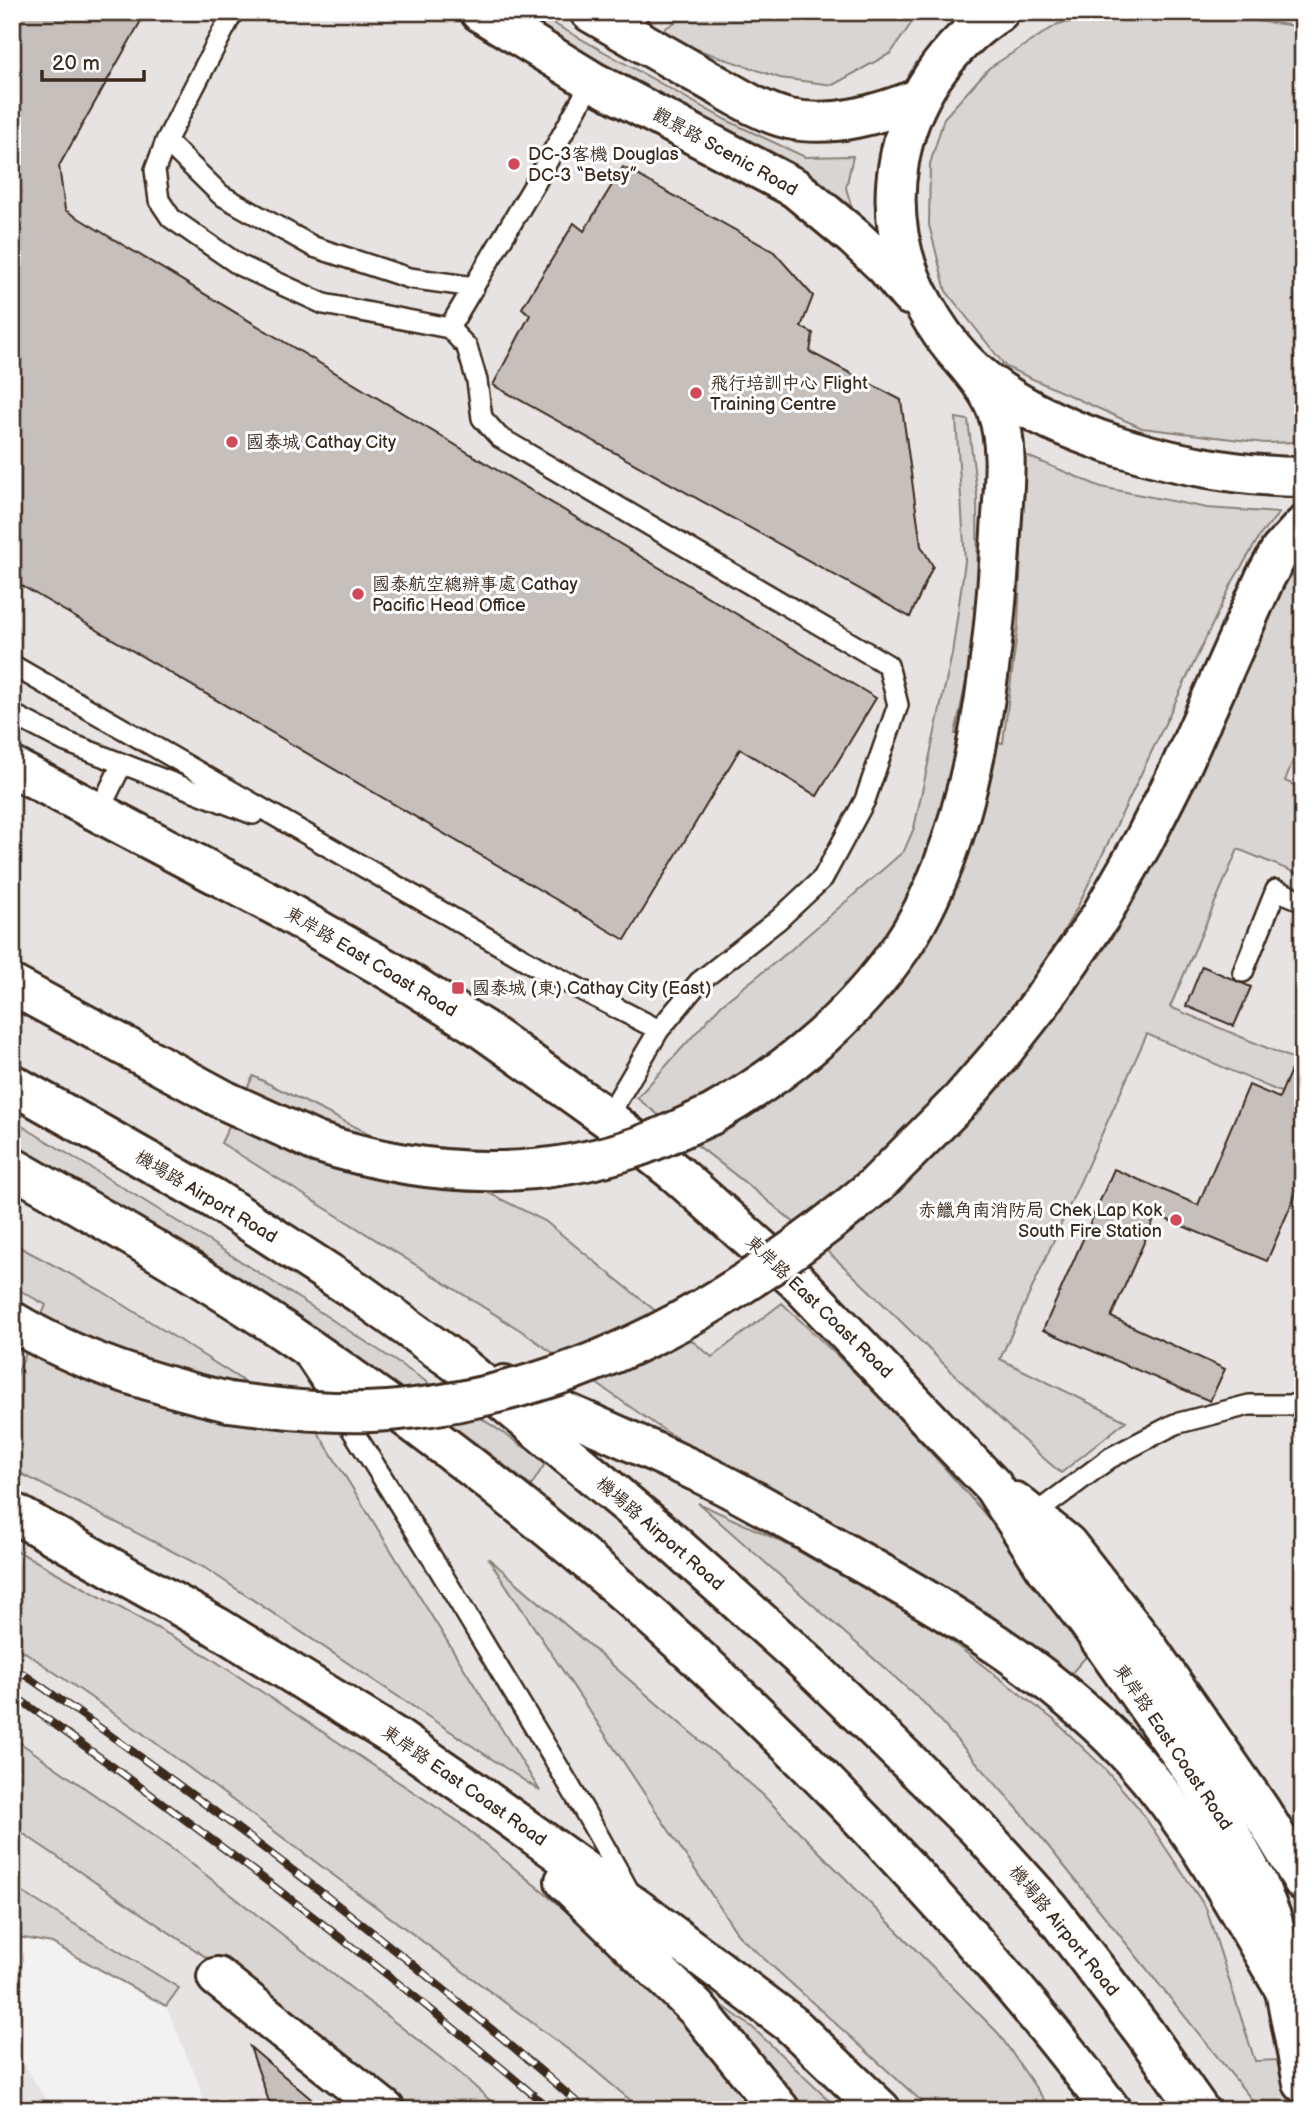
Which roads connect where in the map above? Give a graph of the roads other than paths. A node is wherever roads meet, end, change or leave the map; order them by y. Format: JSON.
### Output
{"nodes":[{"id":1,"x":233,"y":12,"type":"edge"},
{"id":2,"x":480,"y":12,"type":"edge"},
{"id":3,"x":999,"y":12,"type":"edge"},
{"id":4,"x":612,"y":15,"type":"edge"},
{"id":5,"x":592,"y":80,"type":"junction"},
{"id":6,"x":920,"y":98,"type":"junction"},
{"id":7,"x":166,"y":141,"type":"junction"},
{"id":8,"x":474,"y":287,"type":"junction"},
{"id":9,"x":449,"y":328,"type":"junction"},
{"id":10,"x":939,"y":332,"type":"junction"},
{"id":11,"x":965,"y":362,"type":"junction"},
{"id":12,"x":1303,"y":477,"type":"edge"},
{"id":13,"x":1303,"y":526,"type":"edge"},
{"id":14,"x":12,"y":665,"type":"edge"},
{"id":15,"x":12,"y":713,"type":"edge"},
{"id":16,"x":122,"y":764,"type":"junction"},
{"id":17,"x":12,"y":767,"type":"edge"},
{"id":18,"x":98,"y":813,"type":"junction"},
{"id":19,"x":292,"y":826,"type":"junction"},
{"id":20,"x":1303,"y":901,"type":"edge"},
{"id":21,"x":1243,"y":972,"type":"dead end"},
{"id":22,"x":12,"y":985,"type":"edge"},
{"id":23,"x":659,"y":1030,"type":"junction"},
{"id":24,"x":12,"y":1084,"type":"edge"},
{"id":25,"x":607,"y":1118,"type":"junction"},
{"id":26,"x":12,"y":1167,"type":"edge"},
{"id":27,"x":12,"y":1321,"type":"edge"},
{"id":28,"x":289,"y":1334,"type":"junction"},
{"id":29,"x":461,"y":1366,"type":"junction"},
{"id":30,"x":1303,"y":1405,"type":"edge"},
{"id":31,"x":12,"y":1512,"type":"edge"},
{"id":32,"x":1026,"y":1521,"type":"junction"},
{"id":33,"x":462,"y":1783,"type":"junction"},
{"id":34,"x":1303,"y":1881,"type":"edge"},
{"id":35,"x":639,"y":1910,"type":"junction"},
{"id":36,"x":1272,"y":1919,"type":"junction"},
{"id":37,"x":1303,"y":1956,"type":"edge"},
{"id":38,"x":217,"y":1977,"type":"dead end"},
{"id":39,"x":1284,"y":1990,"type":"junction"},
{"id":40,"x":696,"y":2009,"type":"junction"},
{"id":41,"x":1303,"y":2083,"type":"edge"},
{"id":42,"x":385,"y":2110,"type":"edge"},
{"id":43,"x":780,"y":2110,"type":"edge"},
{"id":44,"x":881,"y":2110,"type":"edge"},
{"id":45,"x":1111,"y":2110,"type":"edge"},
{"id":46,"x":1199,"y":2110,"type":"edge"}],
"edges":[{"from":1,"to":7,"type":"lane"},
{"from":2,"to":5,"type":"main road","name":"觀景路 Scenic Road"},
{"from":3,"to":6,"type":"main road"},
{"from":4,"to":6,"type":"main road"},
{"from":5,"to":8,"type":"lane"},
{"from":5,"to":10,"type":"main road","name":"觀景路 Scenic Road"},
{"from":6,"to":10,"type":"main road"},
{"from":7,"to":8,"type":"lane"},
{"from":7,"to":9,"type":"lane"},
{"from":8,"to":9,"type":"lane"},
{"from":9,"to":23,"type":"lane"},
{"from":10,"to":11,"type":"main road"},
{"from":11,"to":12,"type":"main road"},
{"from":11,"to":22,"type":"main road","bridge":true},
{"from":13,"to":27,"type":"main road","bridge":true},
{"from":14,"to":19,"type":"lane"},
{"from":15,"to":16,"type":"lane"},
{"from":16,"to":18,"type":"lane"},
{"from":16,"to":19,"type":"lane"},
{"from":17,"to":18,"type":"main road","name":"東岸路 East Coast Road"},
{"from":18,"to":25,"type":"main road","name":"東岸路 East Coast Road"},
{"from":19,"to":23,"type":"lane"},
{"from":20,"to":21,"type":"lane"},
{"from":23,"to":25,"type":"lane"},
{"from":24,"to":29,"type":"main road","name":"機場路 Airport Road"},
{"from":25,"to":32,"type":"main road","name":"東岸路 East Coast Road"},
{"from":26,"to":28,"type":"main road"},
{"from":28,"to":35,"type":"lane"},
{"from":28,"to":45,"type":"main road"},
{"from":29,"to":39,"type":"main road"},
{"from":29,"to":46,"type":"main road","name":"機場路 Airport Road"},
{"from":30,"to":32,"type":"lane"},
{"from":31,"to":33,"type":"main road","name":"東岸路 East Coast Road"},
{"from":32,"to":34,"type":"main road"},
{"from":32,"to":36,"type":"main road","name":"東岸路 East Coast Road"},
{"from":33,"to":35,"type":"main road","name":"東岸路 East Coast Road"},
{"from":33,"to":40,"type":"main road"},
{"from":35,"to":40,"type":"lane"},
{"from":35,"to":44,"type":"main road","name":"東岸路 East Coast Road"},
{"from":36,"to":37,"type":"main road"},
{"from":36,"to":39,"type":"main road","name":"東岸路 East Coast Road"},
{"from":38,"to":42,"type":"main road"},
{"from":39,"to":41,"type":"main road","name":"東岸路 East Coast Road"},
{"from":40,"to":43,"type":"main road"}]}
